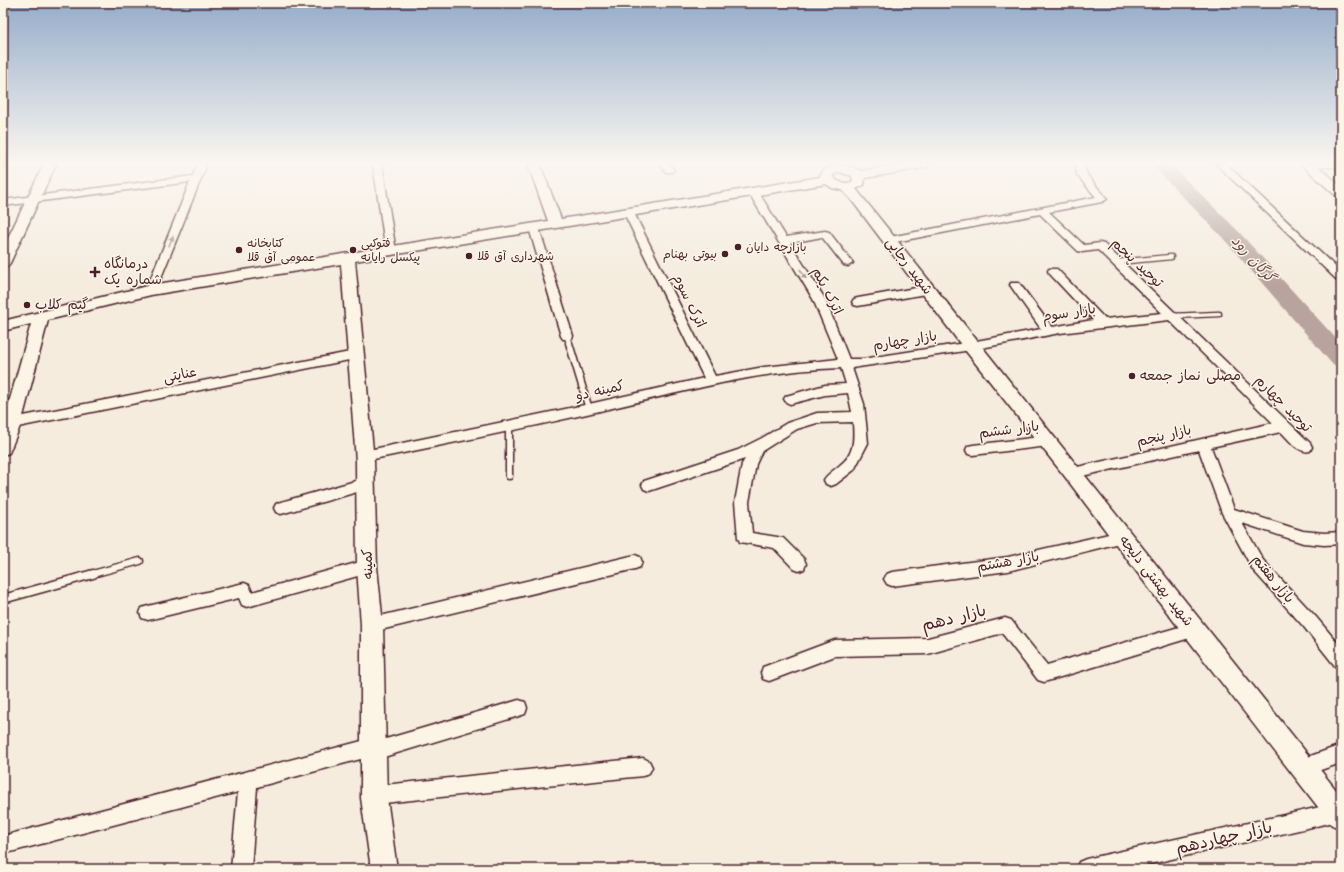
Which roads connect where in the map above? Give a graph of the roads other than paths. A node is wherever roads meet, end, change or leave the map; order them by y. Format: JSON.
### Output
{"nodes":[{"id":1,"x":29,"y":205,"type":"edge"},
{"id":2,"x":186,"y":205,"type":"edge"},
{"id":3,"x":383,"y":205,"type":"edge"},
{"id":4,"x":549,"y":205,"type":"edge"},
{"id":5,"x":678,"y":205,"type":"edge"},
{"id":6,"x":762,"y":205,"type":"edge"},
{"id":7,"x":862,"y":205,"type":"edge"},
{"id":8,"x":1076,"y":205,"type":"edge"},
{"id":9,"x":1264,"y":205,"type":"edge"},
{"id":10,"x":1043,"y":212,"type":"junction"},
{"id":11,"x":629,"y":213,"type":"junction"},
{"id":12,"x":556,"y":224,"type":"junction"},
{"id":13,"x":534,"y":228,"type":"junction"},
{"id":14,"x":890,"y":240,"type":"junction"},
{"id":15,"x":783,"y":241,"type":"junction"},
{"id":16,"x":391,"y":252,"type":"junction"},
{"id":17,"x":4,"y":257,"type":"edge"},
{"id":18,"x":1171,"y":257,"type":"dead end"},
{"id":19,"x":348,"y":259,"type":"junction"},
{"id":20,"x":1117,"y":262,"type":"junction"},
{"id":21,"x":848,"y":263,"type":"dead end"},
{"id":22,"x":1053,"y":271,"type":"dead end"},
{"id":23,"x":1341,"y":278,"type":"edge"},
{"id":24,"x":1015,"y":285,"type":"dead end"},
{"id":25,"x":151,"y":290,"type":"junction"},
{"id":26,"x":927,"y":290,"type":"junction"},
{"id":27,"x":858,"y":302,"type":"dead end"},
{"id":28,"x":1219,"y":314,"type":"dead end"},
{"id":29,"x":3,"y":316,"type":"edge"},
{"id":30,"x":1172,"y":316,"type":"junction"},
{"id":31,"x":41,"y":317,"type":"junction"},
{"id":32,"x":1102,"y":323,"type":"junction"},
{"id":33,"x":3,"y":326,"type":"edge"},
{"id":34,"x":1049,"y":331,"type":"junction"},
{"id":35,"x":567,"y":336,"type":"joint"},
{"id":36,"x":971,"y":346,"type":"junction"},
{"id":37,"x":355,"y":355,"type":"junction"},
{"id":38,"x":845,"y":364,"type":"junction"},
{"id":39,"x":711,"y":380,"type":"junction"},
{"id":40,"x":852,"y":388,"type":"junction"},
{"id":41,"x":790,"y":399,"type":"dead end"},
{"id":42,"x":589,"y":409,"type":"junction"},
{"id":43,"x":859,"y":417,"type":"junction"},
{"id":44,"x":7,"y":425,"type":"edge"},
{"id":45,"x":509,"y":426,"type":"junction"},
{"id":46,"x":1284,"y":426,"type":"junction"},
{"id":47,"x":1048,"y":441,"type":"junction"},
{"id":48,"x":1203,"y":444,"type":"junction"},
{"id":49,"x":1304,"y":446,"type":"dead end"},
{"id":50,"x":757,"y":447,"type":"junction"},
{"id":51,"x":3,"y":448,"type":"edge"},
{"id":52,"x":973,"y":450,"type":"dead end"},
{"id":53,"x":364,"y":456,"type":"junction"},
{"id":54,"x":1073,"y":473,"type":"junction"},
{"id":55,"x":509,"y":476,"type":"dead end"},
{"id":56,"x":831,"y":480,"type":"dead end"},
{"id":57,"x":366,"y":484,"type":"junction"},
{"id":58,"x":649,"y":485,"type":"dead end"},
{"id":59,"x":281,"y":508,"type":"dead end"},
{"id":60,"x":1229,"y":513,"type":"junction"},
{"id":61,"x":1122,"y":537,"type":"junction"},
{"id":62,"x":1341,"y":538,"type":"edge"},
{"id":63,"x":140,"y":561,"type":"dead end"},
{"id":64,"x":635,"y":562,"type":"dead end"},
{"id":65,"x":799,"y":564,"type":"dead end"},
{"id":66,"x":367,"y":567,"type":"junction"},
{"id":67,"x":892,"y":579,"type":"dead end"},
{"id":68,"x":3,"y":599,"type":"edge"},
{"id":69,"x":148,"y":613,"type":"dead end"},
{"id":70,"x":372,"y":626,"type":"junction"},
{"id":71,"x":1193,"y":630,"type":"junction"},
{"id":72,"x":1341,"y":660,"type":"edge"},
{"id":73,"x":769,"y":672,"type":"dead end"},
{"id":74,"x":519,"y":708,"type":"dead end"},
{"id":75,"x":373,"y":749,"type":"junction"},
{"id":76,"x":1341,"y":754,"type":"edge"},
{"id":77,"x":643,"y":767,"type":"dead end"},
{"id":78,"x":1303,"y":767,"type":"junction"},
{"id":79,"x":248,"y":780,"type":"junction"},
{"id":80,"x":374,"y":795,"type":"junction"},
{"id":81,"x":1340,"y":814,"type":"edge"},
{"id":82,"x":3,"y":845,"type":"edge"},
{"id":83,"x":241,"y":869,"type":"edge"},
{"id":84,"x":384,"y":869,"type":"edge"},
{"id":85,"x":1086,"y":869,"type":"edge"}],
"edges":[{"from":1,"to":17,"type":"main road"},
{"from":25,"to":2,"type":"street","one_way":true},
{"from":3,"to":16,"type":"street"},
{"from":4,"to":12,"type":"main road"},
{"from":5,"to":11,"type":"main road"},
{"from":6,"to":15,"type":"street","name":"اترک یکم"},
{"from":7,"to":14,"type":"main road","name":"شهید رجایی"},
{"from":8,"to":10,"type":"street"},
{"from":9,"to":23,"type":"street"},
{"from":10,"to":14,"type":"street"},
{"from":10,"to":20,"type":"street","name":"توحید پنجم"},
{"from":11,"to":12,"type":"main road"},
{"from":11,"to":39,"type":"street","name":"اترک سوم"},
{"from":12,"to":13,"type":"main road"},
{"from":13,"to":16,"type":"main road"},
{"from":13,"to":35,"type":"street"},
{"from":14,"to":26,"type":"main road","name":"شهید رجایی"},
{"from":15,"to":21,"type":"street"},
{"from":15,"to":38,"type":"street","name":"اترک یکم","one_way":true},
{"from":16,"to":19,"type":"main road"},
{"from":18,"to":20,"type":"lane"},
{"from":19,"to":25,"type":"main road"},
{"from":19,"to":37,"type":"main road","name":"کمینه"},
{"from":20,"to":30,"type":"street","name":"توحید پنجم"},
{"from":22,"to":32,"type":"street"},
{"from":24,"to":34,"type":"street"},
{"from":25,"to":31,"type":"main road"},
{"from":26,"to":27,"type":"street"},
{"from":26,"to":36,"type":"main road","name":"شهید رجایی"},
{"from":28,"to":30,"type":"lane"},
{"from":29,"to":31,"type":"main road"},
{"from":30,"to":32,"type":"street","name":"بازار سوم"},
{"from":30,"to":46,"type":"street","name":"توحید چهارم"},
{"from":31,"to":33,"type":"main road"},
{"from":31,"to":44,"type":"main road"},
{"from":32,"to":34,"type":"street","name":"بازار سوم"},
{"from":34,"to":36,"type":"street","name":"بازار سوم"},
{"from":35,"to":42,"type":"lane"},
{"from":36,"to":38,"type":"street","name":"بازار چهارم"},
{"from":36,"to":47,"type":"main road","name":"شهید بهشتی دلیجه"},
{"from":37,"to":44,"type":"street","name":"عنایتی"},
{"from":37,"to":53,"type":"main road","name":"کمینه"},
{"from":38,"to":39,"type":"street","name":"کمینه دو"},
{"from":38,"to":40,"type":"street","name":"اترک یکم"},
{"from":39,"to":42,"type":"street","name":"کمینه دو"},
{"from":40,"to":41,"type":"street"},
{"from":40,"to":43,"type":"street","name":"اترک یکم"},
{"from":42,"to":45,"type":"street","name":"کمینه دو"},
{"from":43,"to":50,"type":"street"},
{"from":43,"to":56,"type":"street","name":"اترک یکم"},
{"from":44,"to":51,"type":"main road"},
{"from":45,"to":53,"type":"street","name":"کمینه دو"},
{"from":45,"to":55,"type":"lane"},
{"from":46,"to":48,"type":"street","name":"بازار پنجم"},
{"from":46,"to":49,"type":"street","name":"توحید چهارم"},
{"from":47,"to":52,"type":"street","name":"بازار ششم"},
{"from":47,"to":54,"type":"main road","name":"شهید بهشتی دلیجه"},
{"from":48,"to":54,"type":"street","name":"بازار پنجم"},
{"from":48,"to":60,"type":"street","name":"بازار هفتم"},
{"from":50,"to":58,"type":"street"},
{"from":50,"to":65,"type":"street"},
{"from":53,"to":57,"type":"main road","name":"کمینه"},
{"from":54,"to":61,"type":"main road","name":"شهید بهشتی دلیجه"},
{"from":57,"to":59,"type":"street"},
{"from":57,"to":66,"type":"main road","name":"کمینه"},
{"from":60,"to":62,"type":"street"},
{"from":60,"to":72,"type":"street","name":"بازار هفتم"},
{"from":61,"to":67,"type":"street","name":"بازار هشتم"},
{"from":61,"to":71,"type":"main road","name":"شهید بهشتی دلیجه"},
{"from":63,"to":68,"type":"lane"},
{"from":64,"to":70,"type":"street"},
{"from":66,"to":69,"type":"street"},
{"from":66,"to":70,"type":"main road","name":"کمینه"},
{"from":70,"to":75,"type":"main road","name":"کمینه"},
{"from":71,"to":73,"type":"street","name":"بازار دهم"},
{"from":71,"to":78,"type":"main road","name":"شهید بهشتی دلیجه"},
{"from":74,"to":75,"type":"street"},
{"from":75,"to":79,"type":"street"},
{"from":75,"to":80,"type":"main road","name":"کمینه"},
{"from":76,"to":78,"type":"street"},
{"from":77,"to":80,"type":"street"},
{"from":78,"to":81,"type":"main road","name":"شهید بهشتی دلیجه"},
{"from":79,"to":82,"type":"street"},
{"from":79,"to":83,"type":"street"},
{"from":80,"to":84,"type":"main road","name":"کمینه"},
{"from":81,"to":85,"type":"street","name":"بازار چهاردهم"}]}
